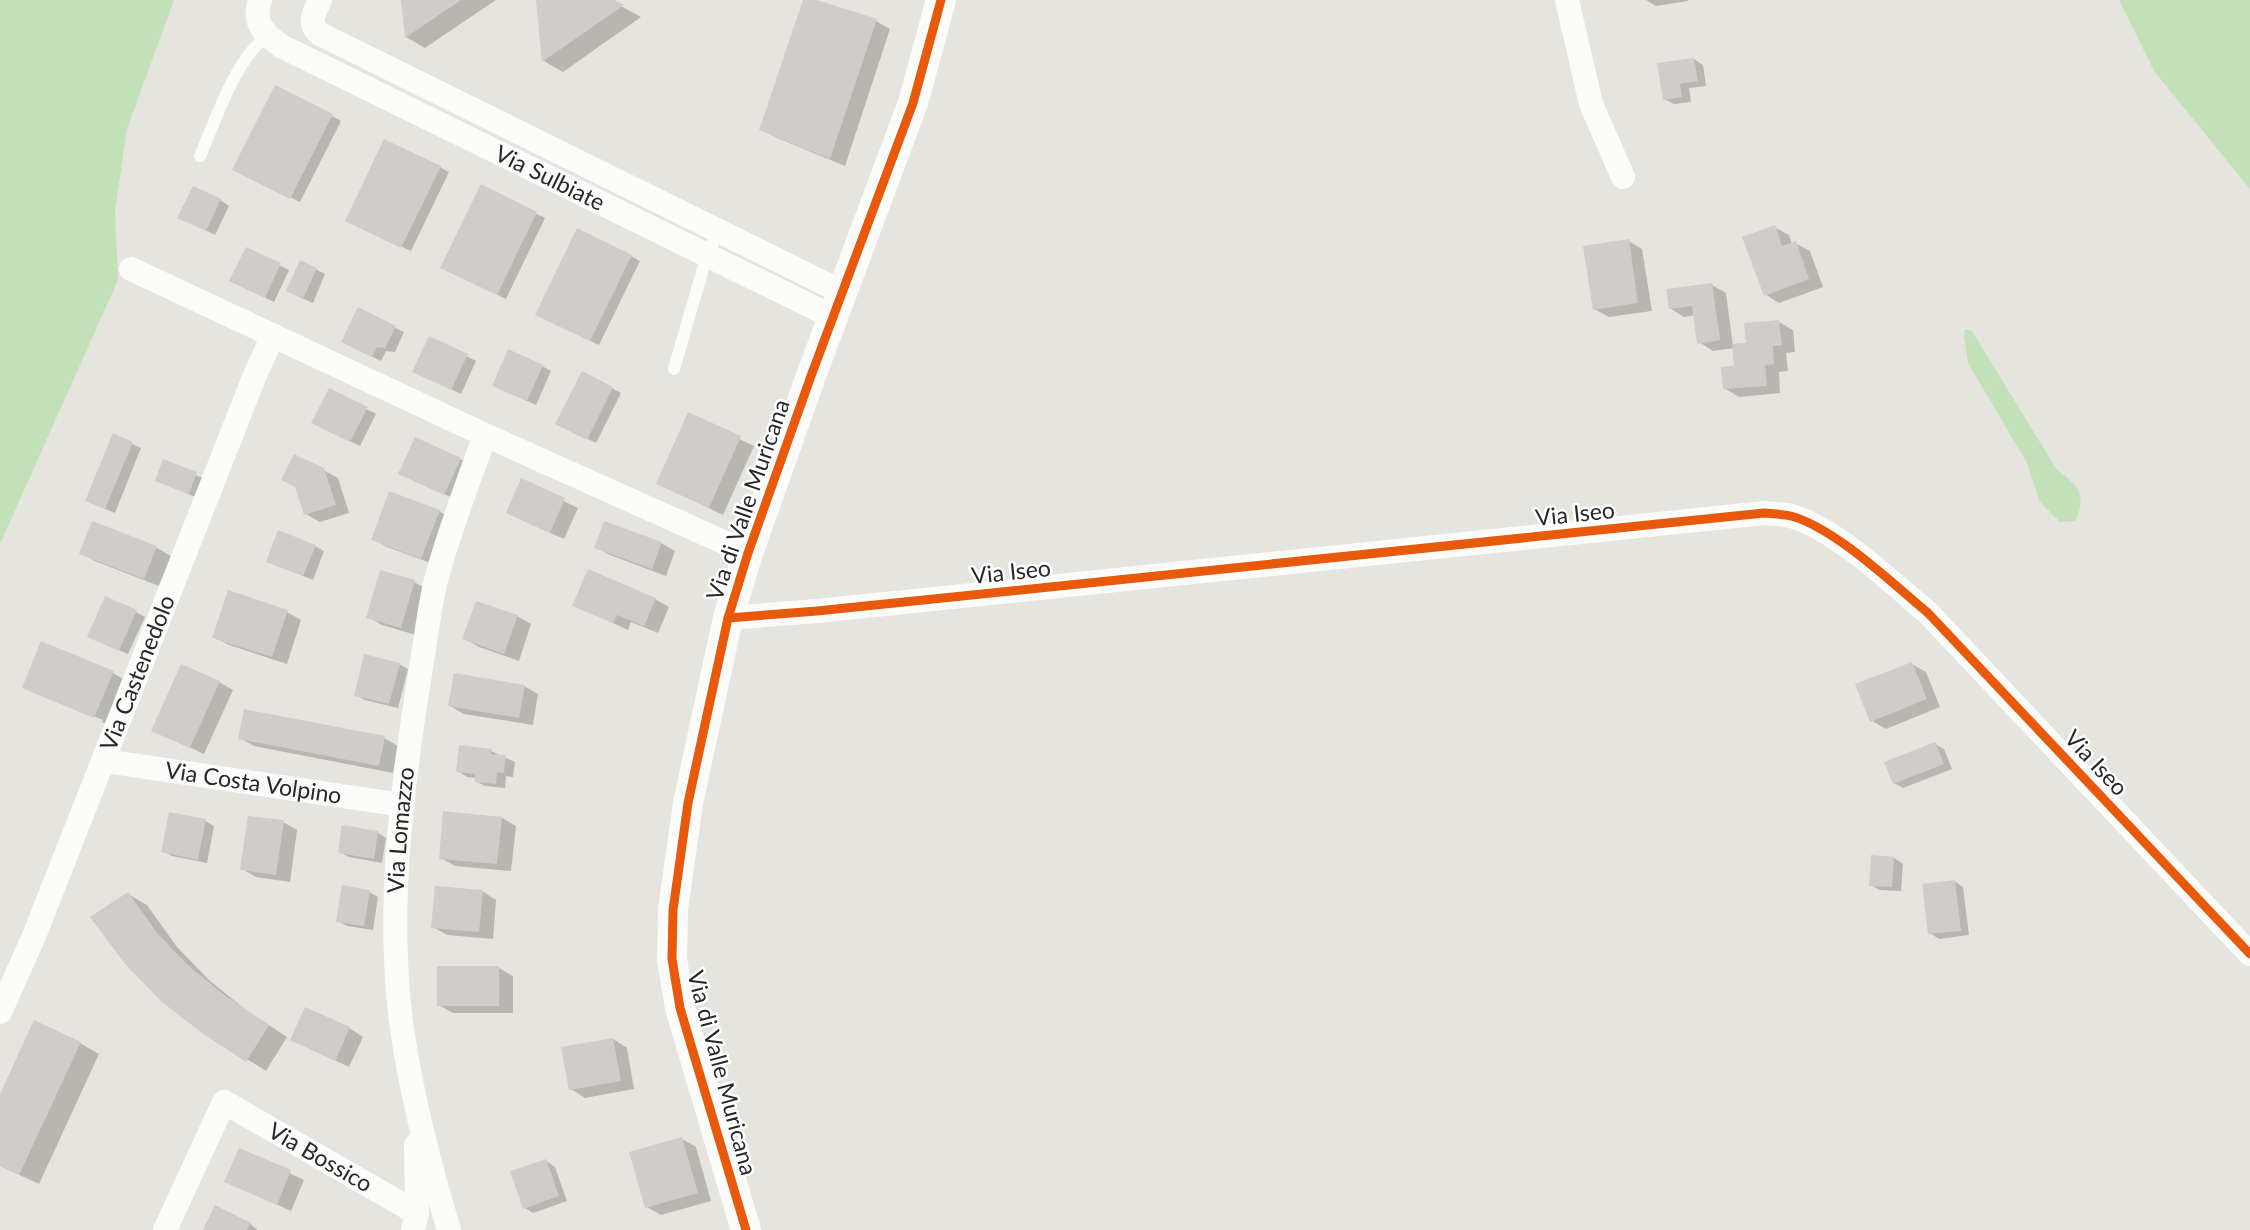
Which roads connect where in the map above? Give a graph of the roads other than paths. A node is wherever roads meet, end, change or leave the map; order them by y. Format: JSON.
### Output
{"nodes":[{"id":1,"x":260,"y":0,"type":"edge"},
{"id":2,"x":320,"y":0,"type":"edge"},
{"id":3,"x":941,"y":0,"type":"edge"},
{"id":4,"x":1567,"y":0,"type":"edge"},
{"id":5,"x":268,"y":37,"type":"junction"},
{"id":6,"x":381,"y":64,"type":"junction"},
{"id":7,"x":366,"y":87,"type":"junction"},
{"id":8,"x":482,"y":114,"type":"junction"},
{"id":9,"x":470,"y":138,"type":"junction"},
{"id":10,"x":200,"y":156,"type":"dead end"},
{"id":11,"x":577,"y":162,"type":"junction"},
{"id":12,"x":1623,"y":177,"type":"dead end"},
{"id":13,"x":566,"y":186,"type":"junction"},
{"id":14,"x":719,"y":231,"type":"junction"},
{"id":15,"x":707,"y":255,"type":"junction"},
{"id":16,"x":131,"y":269,"type":"dead end"},
{"id":17,"x":837,"y":304,"type":"junction"},
{"id":18,"x":273,"y":335,"type":"junction"},
{"id":19,"x":674,"y":369,"type":"dead end"},
{"id":20,"x":485,"y":435,"type":"junction"},
{"id":21,"x":748,"y":553,"type":"junction"},
{"id":22,"x":728,"y":618,"type":"junction"},
{"id":23,"x":105,"y":761,"type":"junction"},
{"id":24,"x":403,"y":804,"type":"junction"},
{"id":25,"x":2250,"y":954,"type":"edge"},
{"id":26,"x":0,"y":1012,"type":"edge"},
{"id":27,"x":416,"y":1106,"type":"junction"},
{"id":28,"x":415,"y":1221,"type":"edge"},
{"id":29,"x":165,"y":1230,"type":"edge"},
{"id":30,"x":449,"y":1230,"type":"edge"},
{"id":31,"x":746,"y":1230,"type":"edge"}],
"edges":[{"from":1,"to":5,"type":"street"},
{"from":2,"to":6,"type":"street","name":"Via Sulbiate"},
{"from":3,"to":17,"type":"street","name":"Via di Valle Muricana"},
{"from":4,"to":12,"type":"street"},
{"from":5,"to":7,"type":"street","name":"Via Sulbiate"},
{"from":5,"to":10,"type":"lane"},
{"from":6,"to":7,"type":"lane"},
{"from":6,"to":8,"type":"street","name":"Via Sulbiate"},
{"from":7,"to":9,"type":"street","name":"Via Sulbiate"},
{"from":8,"to":9,"type":"lane"},
{"from":8,"to":11,"type":"street","name":"Via Sulbiate"},
{"from":9,"to":13,"type":"street","name":"Via Sulbiate"},
{"from":11,"to":13,"type":"lane"},
{"from":11,"to":14,"type":"street","name":"Via Sulbiate"},
{"from":13,"to":15,"type":"street","name":"Via Sulbiate"},
{"from":14,"to":15,"type":"lane"},
{"from":14,"to":17,"type":"street","name":"Via Sulbiate"},
{"from":15,"to":17,"type":"street","name":"Via Sulbiate"},
{"from":15,"to":19,"type":"lane"},
{"from":16,"to":18,"type":"street"},
{"from":17,"to":21,"type":"street","name":"Via di Valle Muricana"},
{"from":18,"to":20,"type":"street"},
{"from":18,"to":23,"type":"street","name":"Via Castenedolo"},
{"from":20,"to":21,"type":"street"},
{"from":20,"to":24,"type":"street","name":"Via Lomazzo"},
{"from":21,"to":22,"type":"street","name":"Via di Valle Muricana"},
{"from":22,"to":25,"type":"street","name":"Via Iseo"},
{"from":22,"to":31,"type":"street","name":"Via di Valle Muricana"},
{"from":23,"to":24,"type":"street","name":"Via Costa Volpino"},
{"from":23,"to":26,"type":"street","name":"Via Castenedolo"},
{"from":24,"to":27,"type":"street","name":"Via Lomazzo"},
{"from":27,"to":28,"type":"street"},
{"from":27,"to":30,"type":"street","name":"Via Lomazzo"},
{"from":28,"to":29,"type":"street","name":"Via Bossico"}]}
